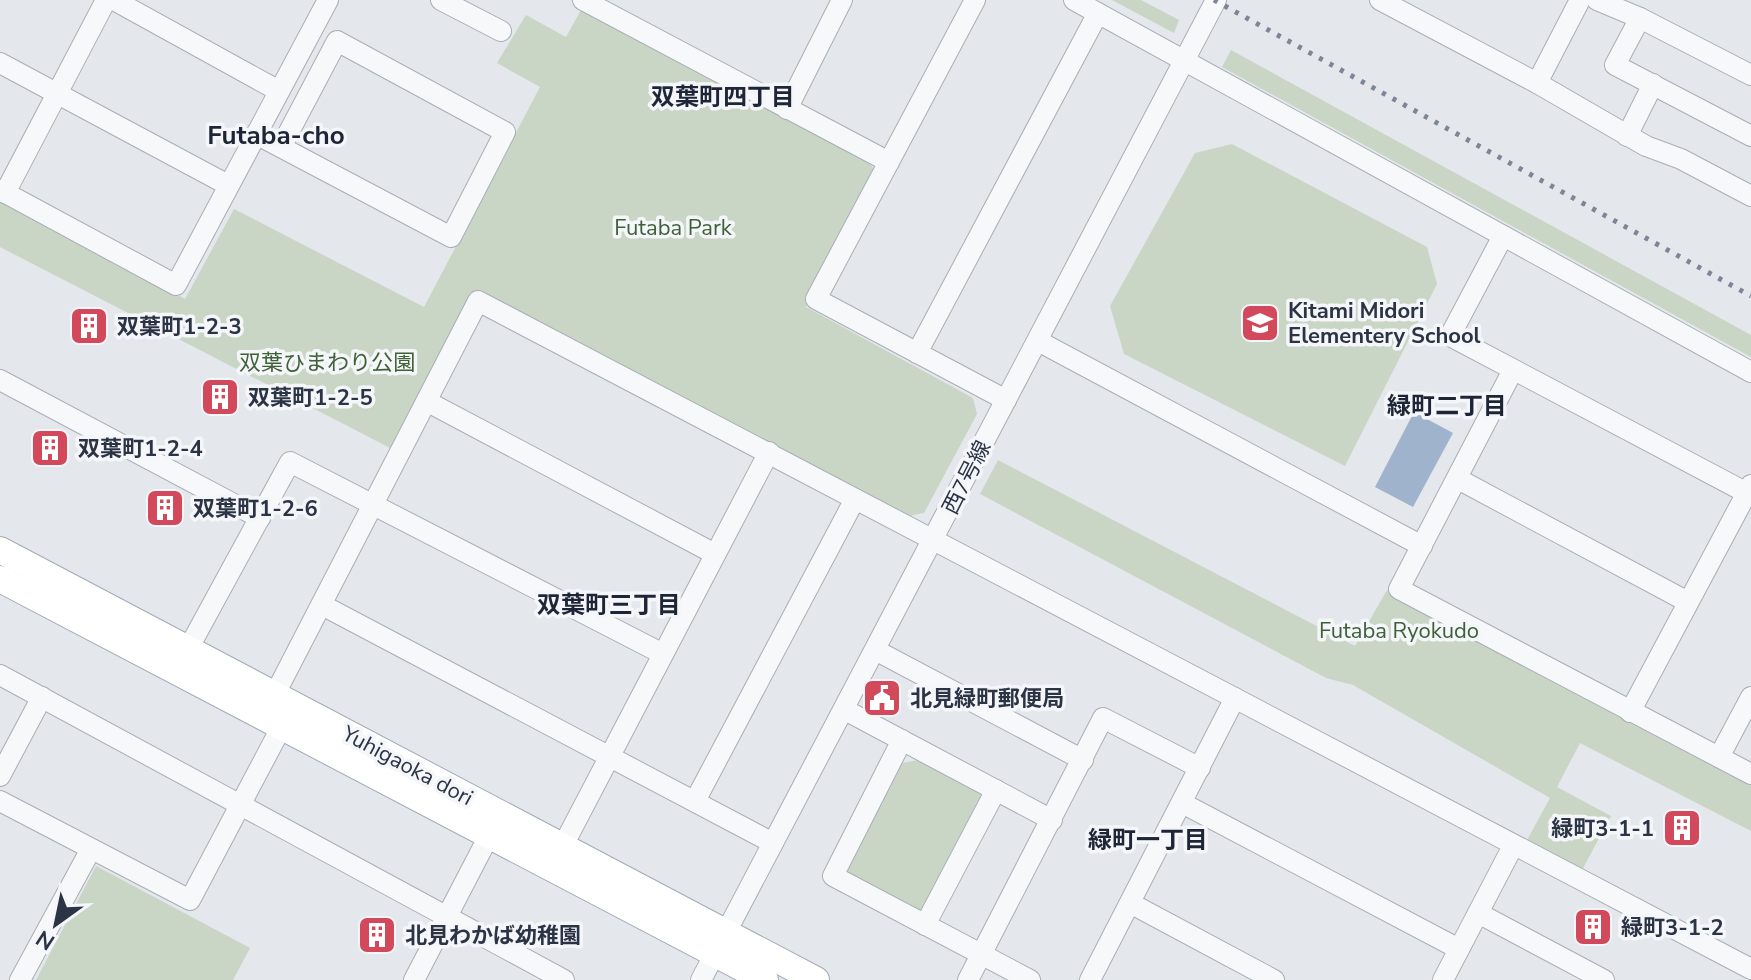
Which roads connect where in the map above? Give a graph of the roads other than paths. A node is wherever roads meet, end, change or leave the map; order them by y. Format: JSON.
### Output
{"nodes":[{"id":1,"x":106,"y":0,"type":"edge"},
{"id":2,"x":114,"y":0,"type":"edge"},
{"id":3,"x":328,"y":0,"type":"edge"},
{"id":4,"x":441,"y":0,"type":"edge"},
{"id":5,"x":583,"y":0,"type":"edge"},
{"id":6,"x":975,"y":0,"type":"edge"},
{"id":7,"x":1074,"y":0,"type":"edge"},
{"id":8,"x":1216,"y":0,"type":"edge"},
{"id":9,"x":1380,"y":0,"type":"edge"},
{"id":10,"x":1580,"y":0,"type":"edge"},
{"id":11,"x":1597,"y":0,"type":"edge"},
{"id":12,"x":834,"y":3,"type":"edge"},
{"id":13,"x":1098,"y":13,"type":"junction"},
{"id":14,"x":1640,"y":18,"type":"junction"},
{"id":15,"x":501,"y":31,"type":"dead end"},
{"id":16,"x":1186,"y":59,"type":"junction"},
{"id":17,"x":0,"y":63,"type":"edge"},
{"id":18,"x":1751,"y":75,"type":"edge"},
{"id":19,"x":1537,"y":83,"type":"junction"},
{"id":20,"x":1653,"y":84,"type":"junction"},
{"id":21,"x":279,"y":91,"type":"junction"},
{"id":22,"x":57,"y":93,"type":"junction"},
{"id":23,"x":787,"y":109,"type":"junction"},
{"id":24,"x":256,"y":134,"type":"junction"},
{"id":25,"x":1627,"y":136,"type":"junction"},
{"id":26,"x":1751,"y":136,"type":"edge"},
{"id":27,"x":281,"y":147,"type":"junction"},
{"id":28,"x":889,"y":162,"type":"junction"},
{"id":29,"x":228,"y":185,"type":"junction"},
{"id":30,"x":2,"y":191,"type":"edge"},
{"id":31,"x":1751,"y":196,"type":"edge"},
{"id":32,"x":1503,"y":236,"type":"junction"},
{"id":33,"x":1038,"y":341,"type":"junction"},
{"id":34,"x":917,"y":353,"type":"junction"},
{"id":35,"x":1513,"y":370,"type":"junction"},
{"id":36,"x":1751,"y":372,"type":"edge"},
{"id":37,"x":0,"y":380,"type":"edge"},
{"id":38,"x":1006,"y":400,"type":"junction"},
{"id":39,"x":428,"y":402,"type":"junction"},
{"id":40,"x":769,"y":452,"type":"junction"},
{"id":41,"x":1458,"y":479,"type":"junction"},
{"id":42,"x":1749,"y":489,"type":"edge"},
{"id":43,"x":855,"y":499,"type":"junction"},
{"id":44,"x":375,"y":504,"type":"junction"},
{"id":45,"x":260,"y":518,"type":"junction"},
{"id":46,"x":934,"y":540,"type":"junction"},
{"id":47,"x":1422,"y":546,"type":"junction"},
{"id":48,"x":0,"y":550,"type":"edge"},
{"id":49,"x":715,"y":554,"type":"junction"},
{"id":50,"x":0,"y":579,"type":"edge"},
{"id":51,"x":1688,"y":602,"type":"junction"},
{"id":52,"x":322,"y":605,"type":"junction"},
{"id":53,"x":877,"y":651,"type":"junction"},
{"id":54,"x":663,"y":654,"type":"junction"},
{"id":55,"x":182,"y":659,"type":"junction"},
{"id":56,"x":0,"y":675,"type":"edge"},
{"id":57,"x":275,"y":694,"type":"junction"},
{"id":58,"x":42,"y":697,"type":"junction"},
{"id":59,"x":1751,"y":697,"type":"edge"},
{"id":60,"x":1235,"y":698,"type":"junction"},
{"id":61,"x":845,"y":710,"type":"junction"},
{"id":62,"x":1630,"y":712,"type":"junction"},
{"id":63,"x":282,"y":726,"type":"junction"},
{"id":64,"x":902,"y":740,"type":"junction"},
{"id":65,"x":1719,"y":757,"type":"junction"},
{"id":66,"x":612,"y":758,"type":"junction"},
{"id":67,"x":1083,"y":760,"type":"junction"},
{"id":68,"x":1200,"y":768,"type":"junction"},
{"id":69,"x":1751,"y":774,"type":"edge"},
{"id":70,"x":0,"y":776,"type":"edge"},
{"id":71,"x":996,"y":790,"type":"junction"},
{"id":72,"x":0,"y":801,"type":"edge"},
{"id":73,"x":695,"y":801,"type":"junction"},
{"id":74,"x":241,"y":803,"type":"junction"},
{"id":75,"x":1182,"y":803,"type":"junction"},
{"id":76,"x":1052,"y":820,"type":"junction"},
{"id":77,"x":494,"y":826,"type":"junction"},
{"id":78,"x":773,"y":843,"type":"junction"},
{"id":79,"x":1513,"y":846,"type":"junction"},
{"id":80,"x":91,"y":849,"type":"junction"},
{"id":81,"x":557,"y":859,"type":"junction"},
{"id":82,"x":1130,"y":903,"type":"junction"},
{"id":83,"x":1478,"y":913,"type":"junction"},
{"id":84,"x":447,"y":915,"type":"junction"},
{"id":85,"x":925,"y":925,"type":"junction"},
{"id":86,"x":720,"y":944,"type":"junction"},
{"id":87,"x":1459,"y":949,"type":"junction"},
{"id":88,"x":982,"y":954,"type":"junction"},
{"id":89,"x":1746,"y":966,"type":"edge"},
{"id":90,"x":422,"y":977,"type":"edge"},
{"id":91,"x":20,"y":980,"type":"edge"},
{"id":92,"x":564,"y":980,"type":"edge"},
{"id":93,"x":701,"y":980,"type":"edge"},
{"id":94,"x":765,"y":980,"type":"edge"},
{"id":95,"x":816,"y":980,"type":"edge"},
{"id":96,"x":968,"y":980,"type":"edge"},
{"id":97,"x":1030,"y":980,"type":"edge"},
{"id":98,"x":1090,"y":980,"type":"edge"},
{"id":99,"x":1274,"y":980,"type":"edge"},
{"id":100,"x":1443,"y":980,"type":"edge"},
{"id":101,"x":1604,"y":980,"type":"edge"}],
"edges":[{"from":1,"to":22,"type":"street"},
{"from":2,"to":21,"type":"street"},
{"from":3,"to":21,"type":"street"},
{"from":4,"to":15,"type":"street"},
{"from":5,"to":23,"type":"street"},
{"from":6,"to":28,"type":"street"},
{"from":7,"to":13,"type":"street"},
{"from":8,"to":16,"type":"street","name":"西7号線"},
{"from":9,"to":19,"type":"street"},
{"from":10,"to":19,"type":"street"},
{"from":11,"to":14,"type":"street"},
{"from":12,"to":23,"type":"street"},
{"from":13,"to":16,"type":"street"},
{"from":13,"to":34,"type":"street"},
{"from":14,"to":18,"type":"street"},
{"from":14,"to":20,"type":"street"},
{"from":16,"to":32,"type":"street"},
{"from":16,"to":33,"type":"street","name":"西7号線"},
{"from":17,"to":22,"type":"street"},
{"from":19,"to":25,"type":"street"},
{"from":20,"to":25,"type":"street"},
{"from":20,"to":26,"type":"street"},
{"from":21,"to":24,"type":"street"},
{"from":22,"to":29,"type":"street"},
{"from":22,"to":30,"type":"street"},
{"from":23,"to":28,"type":"street"},
{"from":24,"to":27,"type":"street"},
{"from":24,"to":29,"type":"street"},
{"from":25,"to":31,"type":"street"},
{"from":27,"to":27,"type":"street"},
{"from":28,"to":34,"type":"street"},
{"from":29,"to":30,"type":"street"},
{"from":32,"to":35,"type":"street"},
{"from":32,"to":36,"type":"street"},
{"from":33,"to":38,"type":"street","name":"西7号線"},
{"from":33,"to":47,"type":"street"},
{"from":34,"to":38,"type":"street"},
{"from":35,"to":41,"type":"street"},
{"from":35,"to":42,"type":"street"},
{"from":37,"to":45,"type":"street"},
{"from":38,"to":46,"type":"street","name":"西7号線"},
{"from":39,"to":40,"type":"street"},
{"from":39,"to":44,"type":"street"},
{"from":39,"to":49,"type":"street"},
{"from":40,"to":43,"type":"street"},
{"from":40,"to":49,"type":"street"},
{"from":41,"to":47,"type":"street"},
{"from":41,"to":51,"type":"street"},
{"from":42,"to":51,"type":"street"},
{"from":43,"to":46,"type":"street"},
{"from":43,"to":73,"type":"street"},
{"from":44,"to":45,"type":"street"},
{"from":44,"to":52,"type":"street"},
{"from":44,"to":54,"type":"street"},
{"from":45,"to":55,"type":"street"},
{"from":46,"to":53,"type":"street","name":"西7号線"},
{"from":46,"to":60,"type":"street"},
{"from":47,"to":62,"type":"street"},
{"from":48,"to":55,"type":"main road","name":"Yuhigaoka dori"},
{"from":49,"to":54,"type":"street"},
{"from":50,"to":55,"type":"main road","name":"Yuhigaoka dori"},
{"from":51,"to":62,"type":"street"},
{"from":52,"to":57,"type":"street"},
{"from":52,"to":66,"type":"street"},
{"from":53,"to":61,"type":"street","name":"西7号線"},
{"from":53,"to":67,"type":"street"},
{"from":54,"to":66,"type":"street"},
{"from":55,"to":57,"type":"main road","name":"Yuhigaoka dori"},
{"from":55,"to":63,"type":"main road","name":"Yuhigaoka dori"},
{"from":56,"to":58,"type":"street"},
{"from":57,"to":63,"type":"street"},
{"from":57,"to":77,"type":"main road","name":"Yuhigaoka dori"},
{"from":58,"to":70,"type":"street"},
{"from":58,"to":74,"type":"street"},
{"from":59,"to":65,"type":"street"},
{"from":60,"to":68,"type":"street"},
{"from":60,"to":79,"type":"street"},
{"from":61,"to":64,"type":"street"},
{"from":61,"to":78,"type":"street","name":"西7号線"},
{"from":62,"to":65,"type":"street"},
{"from":63,"to":74,"type":"street"},
{"from":63,"to":77,"type":"main road","name":"Yuhigaoka dori"},
{"from":64,"to":71,"type":"street"},
{"from":64,"to":85,"type":"street"},
{"from":65,"to":69,"type":"street"},
{"from":66,"to":73,"type":"street"},
{"from":66,"to":81,"type":"street"},
{"from":67,"to":68,"type":"street"},
{"from":67,"to":76,"type":"street"},
{"from":68,"to":75,"type":"street"},
{"from":71,"to":76,"type":"street"},
{"from":71,"to":85,"type":"street"},
{"from":72,"to":80,"type":"street"},
{"from":73,"to":78,"type":"street"},
{"from":74,"to":80,"type":"street"},
{"from":74,"to":84,"type":"street"},
{"from":75,"to":82,"type":"street"},
{"from":75,"to":87,"type":"street"},
{"from":76,"to":88,"type":"street"},
{"from":77,"to":81,"type":"main road","name":"Yuhigaoka dori"},
{"from":77,"to":84,"type":"street"},
{"from":78,"to":86,"type":"street","name":"西7号線"},
{"from":79,"to":83,"type":"street"},
{"from":79,"to":89,"type":"street"},
{"from":80,"to":91,"type":"street"},
{"from":81,"to":86,"type":"main road","name":"Yuhigaoka dori"},
{"from":82,"to":98,"type":"street"},
{"from":82,"to":99,"type":"street"},
{"from":83,"to":87,"type":"street"},
{"from":83,"to":101,"type":"street"},
{"from":84,"to":90,"type":"street"},
{"from":84,"to":92,"type":"street"},
{"from":85,"to":88,"type":"street"},
{"from":86,"to":93,"type":"street","name":"西7号線"},
{"from":86,"to":94,"type":"main road","name":"Yuhigaoka dori"},
{"from":86,"to":95,"type":"main road","name":"Yuhigaoka dori"},
{"from":87,"to":100,"type":"street"},
{"from":88,"to":96,"type":"street"},
{"from":88,"to":97,"type":"street"}]}
